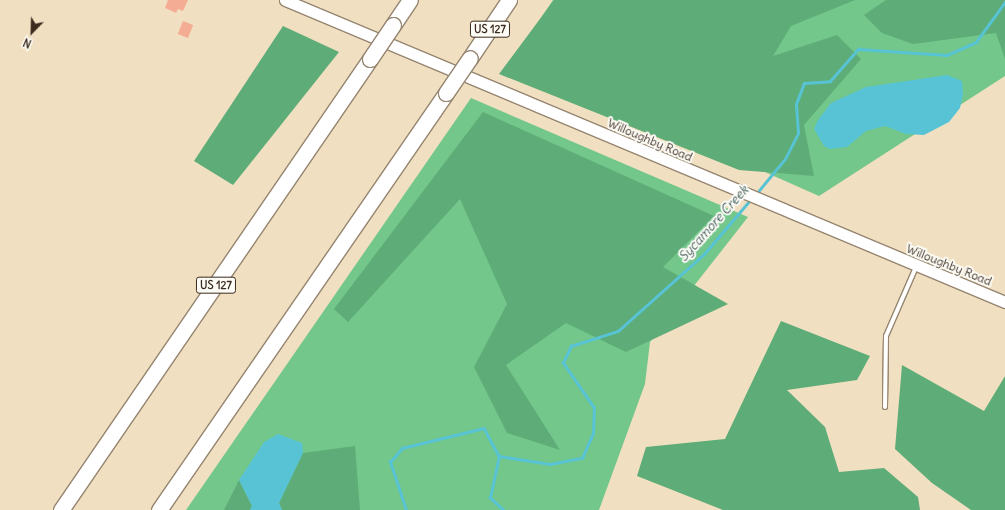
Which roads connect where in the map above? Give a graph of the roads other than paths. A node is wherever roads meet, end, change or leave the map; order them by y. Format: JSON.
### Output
{"nodes":[{"id":1,"x":285,"y":0,"type":"edge"},
{"id":2,"x":410,"y":0,"type":"edge"},
{"id":3,"x":510,"y":0,"type":"edge"},
{"id":4,"x":297,"y":2,"type":"edge"},
{"id":5,"x":916,"y":266,"type":"junction"},
{"id":6,"x":1005,"y":302,"type":"edge"},
{"id":7,"x":885,"y":407,"type":"dead end"},
{"id":8,"x":104,"y":446,"type":"junction"},
{"id":9,"x":52,"y":510,"type":"edge"},
{"id":10,"x":61,"y":510,"type":"edge"},
{"id":11,"x":159,"y":510,"type":"edge"}],
"edges":[{"from":1,"to":4,"type":"street","name":"Willoughby Road"},
{"from":2,"to":8,"type":"highway","number":"US 127","bridge":true},
{"from":3,"to":11,"type":"highway","number":"US 127","bridge":true},
{"from":4,"to":5,"type":"street","name":"Willoughby Road"},
{"from":5,"to":6,"type":"street","name":"Willoughby Road"},
{"from":5,"to":7,"type":"lane"},
{"from":8,"to":9,"type":"highway"},
{"from":8,"to":10,"type":"highway","number":"US 127"}]}
